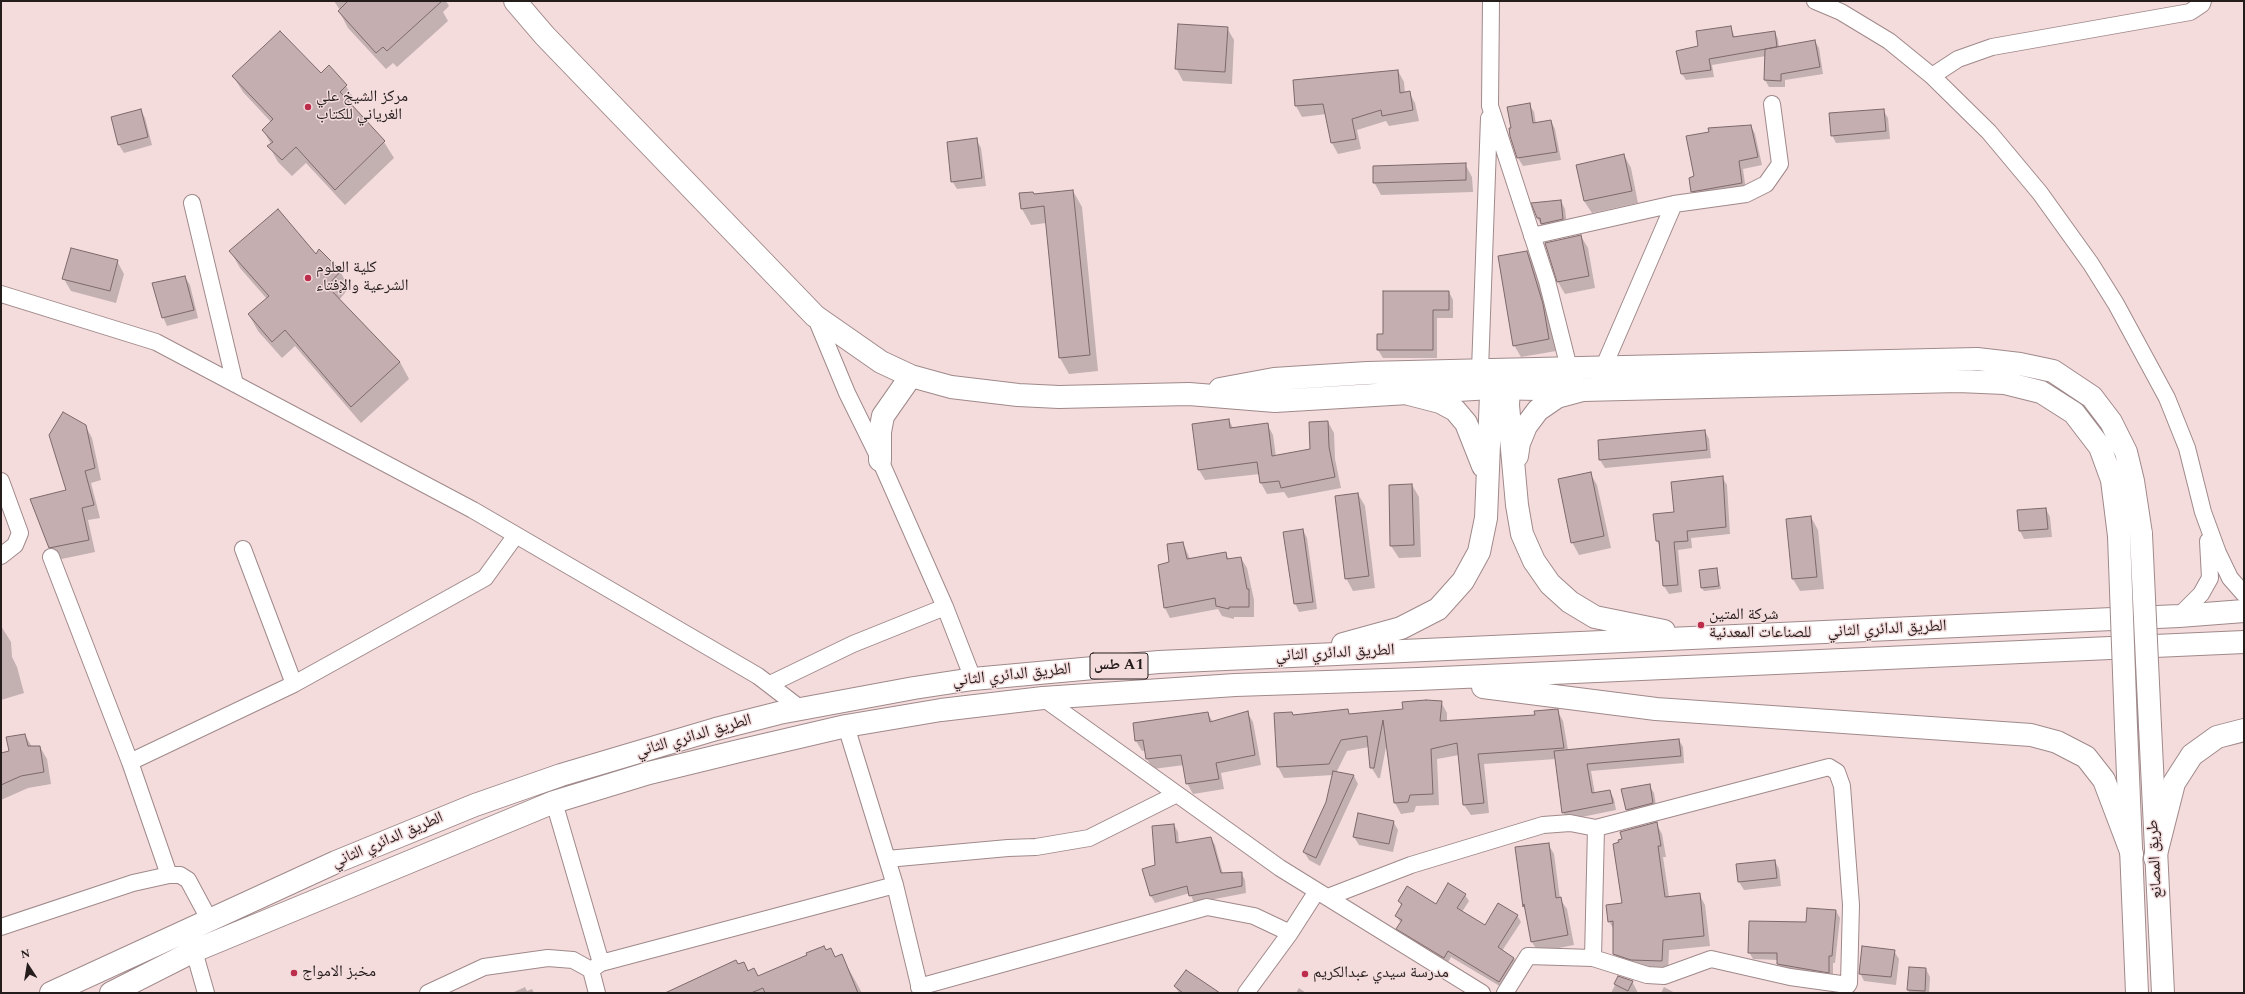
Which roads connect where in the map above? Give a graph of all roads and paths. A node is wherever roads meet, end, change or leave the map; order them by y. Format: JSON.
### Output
{"nodes":[{"id":1,"x":515,"y":1,"type":"edge"},
{"id":2,"x":1491,"y":1,"type":"edge"},
{"id":3,"x":1815,"y":1,"type":"edge"},
{"id":4,"x":2203,"y":1,"type":"edge"},
{"id":5,"x":1932,"y":76,"type":"junction"},
{"id":6,"x":1772,"y":104,"type":"dead end"},
{"id":7,"x":1490,"y":106,"type":"junction"},
{"id":8,"x":192,"y":204,"type":"dead end"},
{"id":9,"x":1674,"y":204,"type":"junction"},
{"id":10,"x":1532,"y":236,"type":"junction"},
{"id":11,"x":1,"y":294,"type":"edge"},
{"id":12,"x":815,"y":316,"type":"junction"},
{"id":13,"x":1604,"y":366,"type":"junction"},
{"id":14,"x":1569,"y":368,"type":"junction"},
{"id":15,"x":911,"y":376,"type":"junction"},
{"id":16,"x":1496,"y":377,"type":"junction"},
{"id":17,"x":235,"y":384,"type":"junction"},
{"id":18,"x":1583,"y":390,"type":"junction"},
{"id":19,"x":1189,"y":394,"type":"junction"},
{"id":20,"x":1409,"y":394,"type":"junction"},
{"id":21,"x":880,"y":460,"type":"junction"},
{"id":22,"x":1514,"y":474,"type":"junction"},
{"id":23,"x":1488,"y":479,"type":"junction"},
{"id":24,"x":1,"y":481,"type":"edge"},
{"id":25,"x":2203,"y":512,"type":"junction"},
{"id":26,"x":516,"y":535,"type":"junction"},
{"id":27,"x":243,"y":549,"type":"dead end"},
{"id":28,"x":1,"y":556,"type":"edge"},
{"id":29,"x":51,"y":557,"type":"dead end"},
{"id":30,"x":2244,"y":594,"type":"edge"},
{"id":31,"x":945,"y":607,"type":"junction"},
{"id":32,"x":2244,"y":611,"type":"edge"},
{"id":33,"x":2179,"y":616,"type":"junction"},
{"id":34,"x":1698,"y":638,"type":"junction"},
{"id":35,"x":2244,"y":642,"type":"edge"},
{"id":36,"x":1281,"y":656,"type":"junction"},
{"id":37,"x":973,"y":679,"type":"junction"},
{"id":38,"x":1418,"y":679,"type":"junction"},
{"id":39,"x":294,"y":684,"type":"junction"},
{"id":40,"x":770,"y":684,"type":"junction"},
{"id":41,"x":1044,"y":698,"type":"junction"},
{"id":42,"x":801,"y":709,"type":"junction"},
{"id":43,"x":846,"y":726,"type":"junction"},
{"id":44,"x":2244,"y":730,"type":"edge"},
{"id":45,"x":130,"y":762,"type":"junction"},
{"id":46,"x":1177,"y":794,"type":"junction"},
{"id":47,"x":554,"y":802,"type":"junction"},
{"id":48,"x":1596,"y":828,"type":"junction"},
{"id":49,"x":2132,"y":854,"type":"junction"},
{"id":50,"x":2155,"y":858,"type":"junction"},
{"id":51,"x":887,"y":859,"type":"junction"},
{"id":52,"x":169,"y":875,"type":"junction"},
{"id":53,"x":895,"y":884,"type":"junction"},
{"id":54,"x":1322,"y":894,"type":"junction"},
{"id":55,"x":210,"y":921,"type":"junction"},
{"id":56,"x":1,"y":927,"type":"edge"},
{"id":57,"x":1290,"y":933,"type":"junction"},
{"id":58,"x":194,"y":951,"type":"junction"},
{"id":59,"x":1593,"y":958,"type":"junction"},
{"id":60,"x":596,"y":966,"type":"junction"},
{"id":61,"x":920,"y":990,"type":"edge"},
{"id":62,"x":51,"y":993,"type":"edge"},
{"id":63,"x":111,"y":993,"type":"edge"},
{"id":64,"x":206,"y":993,"type":"edge"},
{"id":65,"x":428,"y":993,"type":"edge"},
{"id":66,"x":597,"y":993,"type":"edge"},
{"id":67,"x":1246,"y":993,"type":"edge"},
{"id":68,"x":1482,"y":993,"type":"edge"},
{"id":69,"x":1505,"y":993,"type":"edge"},
{"id":70,"x":2137,"y":993,"type":"edge"},
{"id":71,"x":2163,"y":993,"type":"edge"}],
"edges":[{"from":1,"to":12,"type":"main road"},
{"from":2,"to":7,"type":"street"},
{"from":3,"to":5,"type":"street"},
{"from":4,"to":5,"type":"street"},
{"from":5,"to":25,"type":"street"},
{"from":6,"to":9,"type":"street"},
{"from":7,"to":10,"type":"street"},
{"from":7,"to":16,"type":"street"},
{"from":8,"to":17,"type":"street"},
{"from":9,"to":10,"type":"street"},
{"from":9,"to":13,"type":"street"},
{"from":10,"to":14,"type":"street"},
{"from":11,"to":17,"type":"street"},
{"from":12,"to":15,"type":"main road"},
{"from":12,"to":21,"type":"street"},
{"from":13,"to":14,"type":"main road","name":"طريق المصانع"},
{"from":13,"to":50,"type":"main road","name":"طريق المصانع","bridge":true},
{"from":14,"to":16,"type":"main road","name":"طريق المصانع"},
{"from":15,"to":19,"type":"main road"},
{"from":15,"to":21,"type":"main road"},
{"from":16,"to":18,"type":"main road"},
{"from":16,"to":19,"type":"main road"},
{"from":16,"to":20,"type":"main road"},
{"from":16,"to":22,"type":"main road"},
{"from":16,"to":23,"type":"main road"},
{"from":17,"to":26,"type":"street"},
{"from":18,"to":22,"type":"main road"},
{"from":18,"to":49,"type":"main road","name":"طريق المصانع","bridge":true},
{"from":19,"to":20,"type":"main road"},
{"from":20,"to":23,"type":"main road"},
{"from":21,"to":31,"type":"street"},
{"from":22,"to":34,"type":"main road"},
{"from":23,"to":36,"type":"main road"},
{"from":24,"to":28,"type":"street"},
{"from":25,"to":30,"type":"street"},
{"from":25,"to":33,"type":"street"},
{"from":26,"to":39,"type":"street"},
{"from":26,"to":40,"type":"street"},
{"from":27,"to":39,"type":"street"},
{"from":29,"to":45,"type":"street"},
{"from":31,"to":37,"type":"street"},
{"from":31,"to":40,"type":"street"},
{"from":32,"to":33,"type":"main road","name":"الطريق الدائري الثاني","number":"طس A1"},
{"from":33,"to":34,"type":"main road","name":"الطريق الدائري الثاني","number":"طس A1"},
{"from":34,"to":36,"type":"main road","name":"الطريق الدائري الثاني","number":"طس A1"},
{"from":35,"to":38,"type":"main road","name":"الطريق الدائري الثاني","number":"طس A1"},
{"from":36,"to":37,"type":"main road","name":"الطريق الدائري الثاني","number":"طس A1"},
{"from":37,"to":42,"type":"main road","name":"الطريق الدائري الثاني","number":"طس A1"},
{"from":38,"to":41,"type":"main road","name":"الطريق الدائري الثاني","number":"طس A1"},
{"from":38,"to":49,"type":"main road"},
{"from":39,"to":45,"type":"street"},
{"from":40,"to":42,"type":"street"},
{"from":41,"to":43,"type":"main road","name":"الطريق الدائري الثاني","number":"طس A1"},
{"from":41,"to":46,"type":"street"},
{"from":42,"to":55,"type":"main road","name":"الطريق الدائري الثاني","number":"طس A1"},
{"from":43,"to":47,"type":"main road","name":"الطريق الدائري الثاني","number":"طس A1"},
{"from":43,"to":51,"type":"street"},
{"from":44,"to":50,"type":"main road"},
{"from":45,"to":52,"type":"street"},
{"from":46,"to":51,"type":"street"},
{"from":46,"to":54,"type":"street"},
{"from":47,"to":58,"type":"main road","name":"الطريق الدائري الثاني","number":"طس A1"},
{"from":47,"to":60,"type":"street"},
{"from":48,"to":54,"type":"street"},
{"from":48,"to":59,"type":"street"},
{"from":48,"to":59,"type":"street"},
{"from":49,"to":70,"type":"main road","name":"طريق المصانع"},
{"from":50,"to":71,"type":"main road","name":"طريق المصانع"},
{"from":51,"to":53,"type":"street"},
{"from":52,"to":55,"type":"street"},
{"from":52,"to":56,"type":"street"},
{"from":53,"to":60,"type":"street"},
{"from":53,"to":61,"type":"street"},
{"from":54,"to":57,"type":"street"},
{"from":54,"to":68,"type":"street"},
{"from":55,"to":62,"type":"main road","name":"الطريق الدائري الثاني","number":"طس A1"},
{"from":57,"to":61,"type":"street"},
{"from":57,"to":67,"type":"street"},
{"from":58,"to":63,"type":"main road","name":"الطريق الدائري الثاني","number":"طس A1"},
{"from":58,"to":64,"type":"street"},
{"from":59,"to":69,"type":"street"},
{"from":60,"to":65,"type":"street"},
{"from":60,"to":66,"type":"street"}]}
